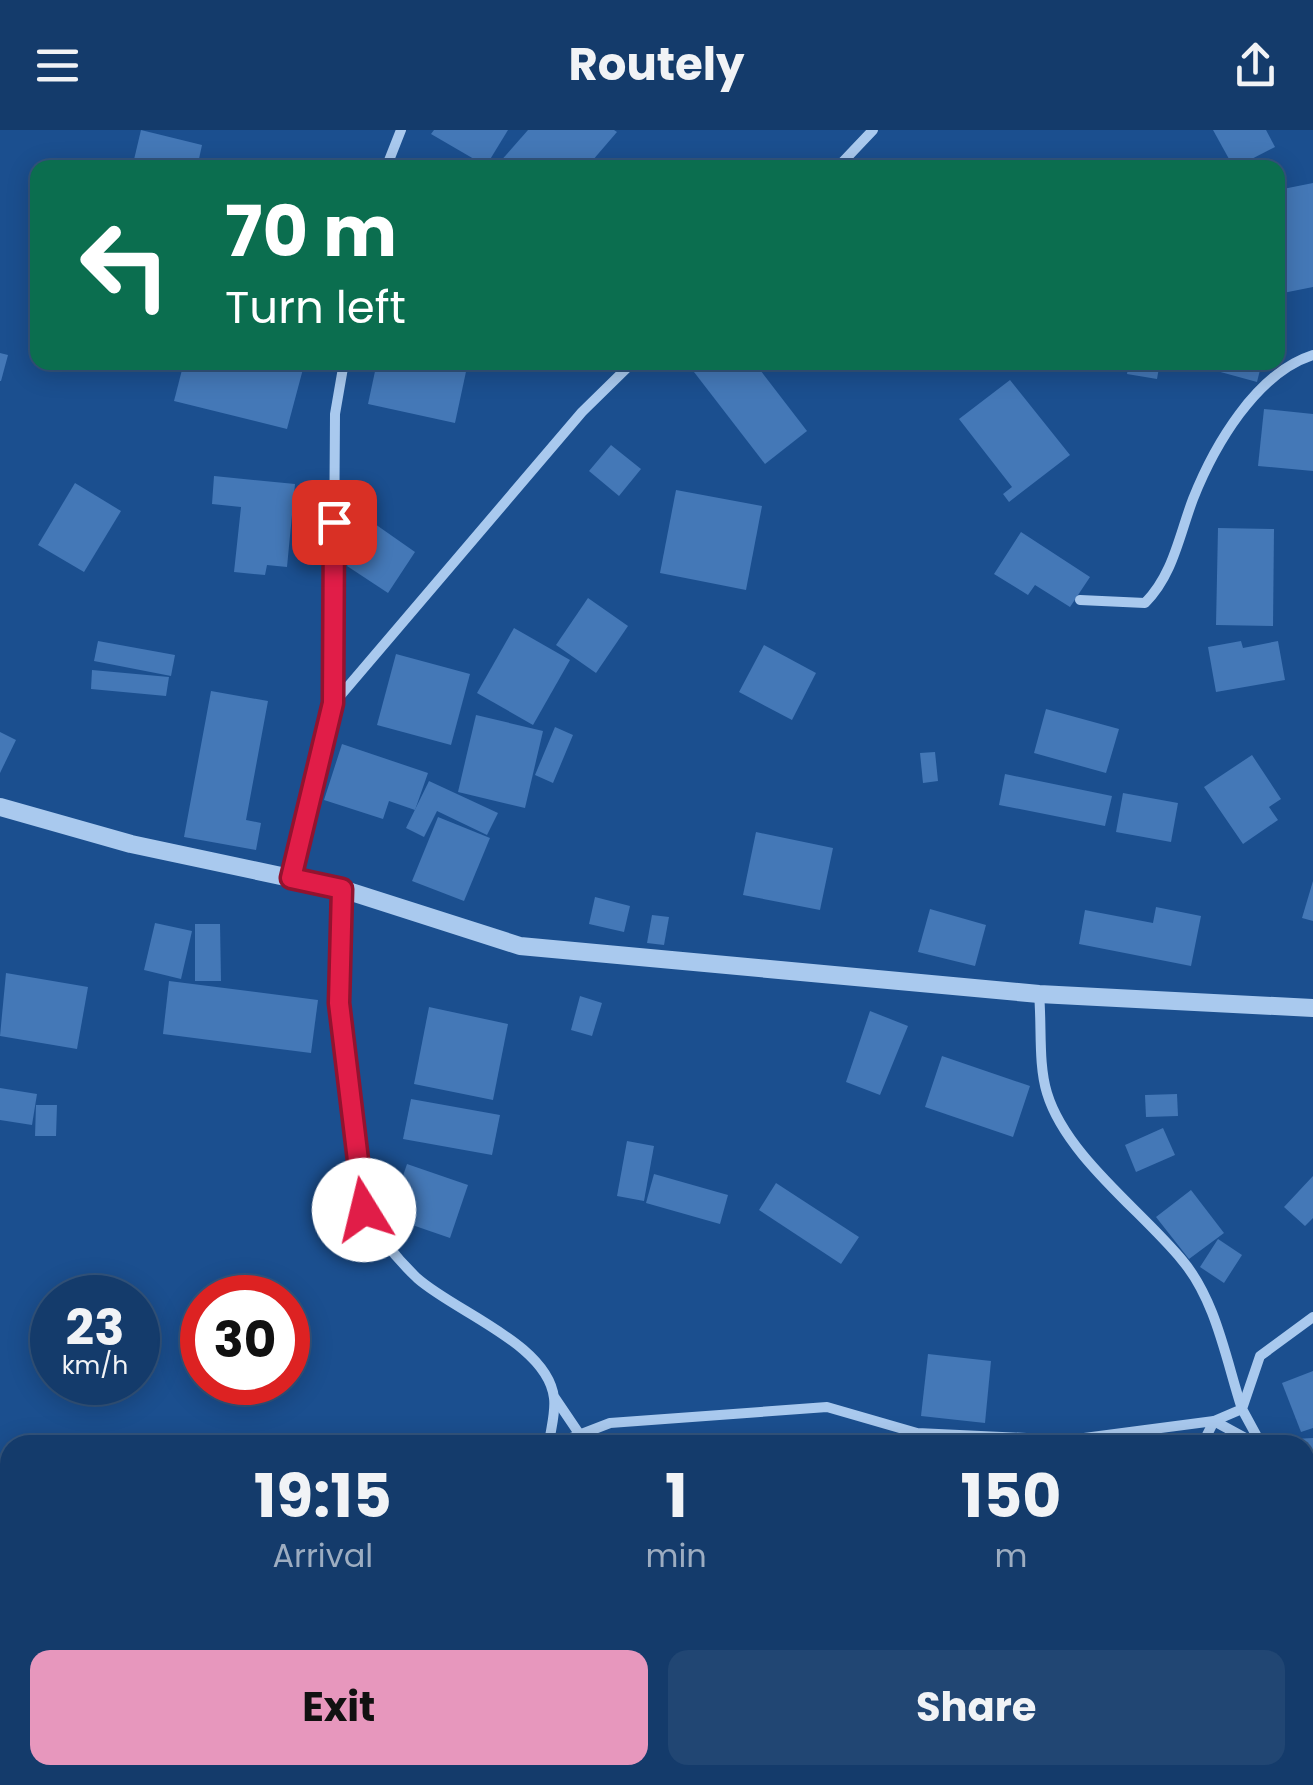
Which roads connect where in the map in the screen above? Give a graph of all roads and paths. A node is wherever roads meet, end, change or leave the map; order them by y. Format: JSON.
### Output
{"nodes":[{"id":1,"x":402,"y":130,"type":"edge"},
{"id":2,"x":873,"y":130,"type":"edge"},
{"id":3,"x":389,"y":160,"type":"edge"},
{"id":4,"x":844,"y":160,"type":"edge"},
{"id":5,"x":1313,"y":355,"type":"edge"},
{"id":6,"x":1285,"y":367,"type":"edge"},
{"id":7,"x":343,"y":370,"type":"edge"},
{"id":8,"x":625,"y":370,"type":"edge"},
{"id":9,"x":1279,"y":370,"type":"edge"},
{"id":10,"x":1080,"y":600,"type":"dead end"},
{"id":11,"x":333,"y":703,"type":"junction"},
{"id":12,"x":0,"y":807,"type":"edge"},
{"id":13,"x":291,"y":878,"type":"junction"},
{"id":14,"x":342,"y":889,"type":"junction"},
{"id":15,"x":1039,"y":994,"type":"junction"},
{"id":16,"x":1313,"y":1008,"type":"edge"},
{"id":17,"x":1313,"y":1317,"type":"edge"},
{"id":18,"x":554,"y":1397,"type":"junction"},
{"id":19,"x":1242,"y":1409,"type":"junction"},
{"id":20,"x":1214,"y":1421,"type":"junction"},
{"id":21,"x":578,"y":1432,"type":"junction"},
{"id":22,"x":552,"y":1435,"type":"edge"},
{"id":23,"x":572,"y":1435,"type":"edge"},
{"id":24,"x":960,"y":1435,"type":"edge"},
{"id":25,"x":1107,"y":1435,"type":"edge"},
{"id":26,"x":1207,"y":1435,"type":"edge"},
{"id":27,"x":1241,"y":1435,"type":"edge"},
{"id":28,"x":1255,"y":1435,"type":"edge"}],
"edges":[{"from":1,"to":3,"type":"street"},
{"from":2,"to":4,"type":"street"},
{"from":5,"to":6,"type":"street"},
{"from":7,"to":11,"type":"street"},
{"from":8,"to":11,"type":"street"},
{"from":9,"to":10,"type":"street"},
{"from":11,"to":13,"type":"street"},
{"from":12,"to":13,"type":"street"},
{"from":13,"to":14,"type":"street"},
{"from":14,"to":15,"type":"street"},
{"from":14,"to":18,"type":"street"},
{"from":15,"to":16,"type":"street"},
{"from":15,"to":19,"type":"street"},
{"from":17,"to":19,"type":"street"},
{"from":18,"to":21,"type":"street"},
{"from":18,"to":22,"type":"street"},
{"from":19,"to":20,"type":"street"},
{"from":19,"to":28,"type":"street"},
{"from":20,"to":25,"type":"street"},
{"from":20,"to":26,"type":"street"},
{"from":20,"to":27,"type":"street"},
{"from":21,"to":23,"type":"street"},
{"from":21,"to":24,"type":"street"}]}
